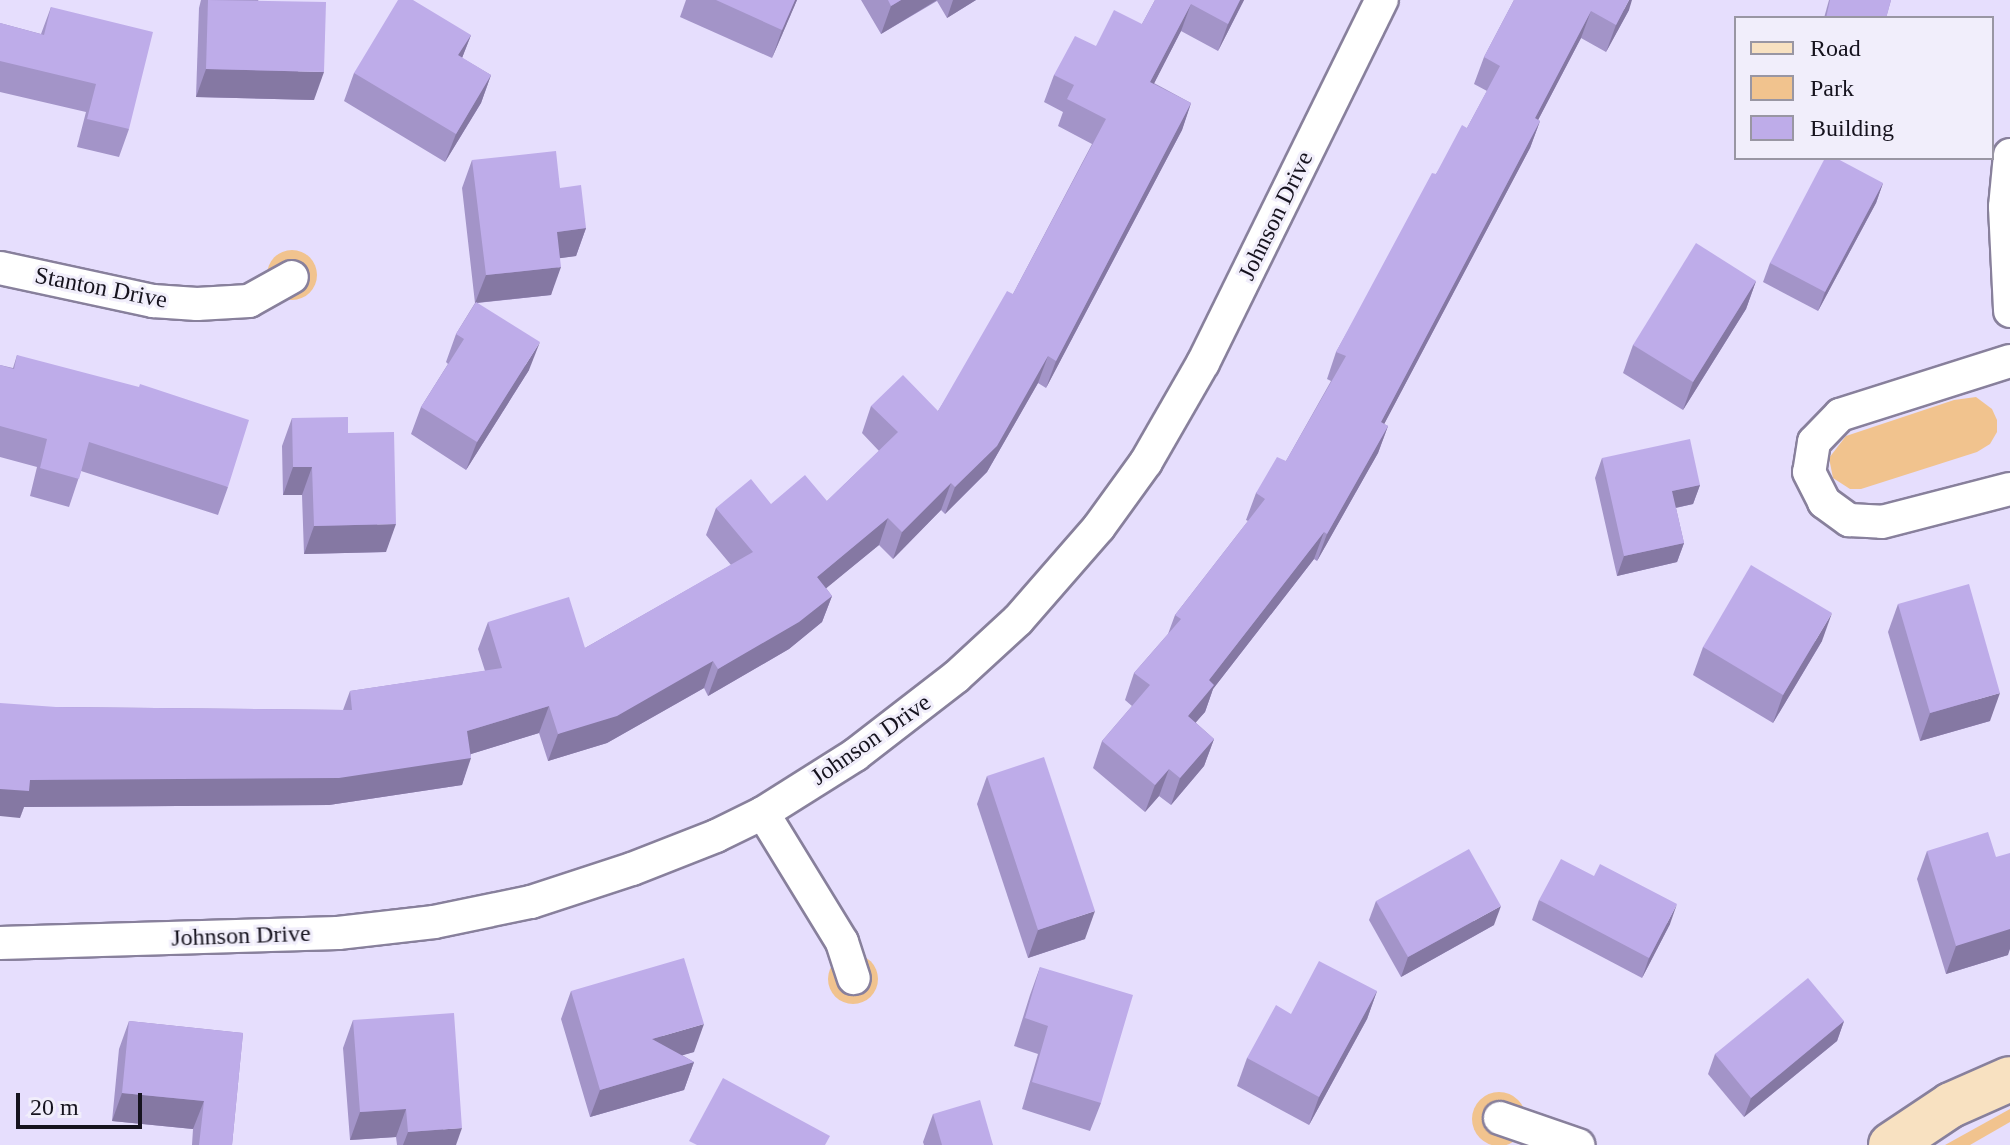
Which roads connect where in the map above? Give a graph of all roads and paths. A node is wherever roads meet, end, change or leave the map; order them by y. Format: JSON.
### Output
{"nodes":[{"id":1,"x":1382,"y":0,"type":"edge"},
{"id":2,"x":2010,"y":155,"type":"edge"},
{"id":3,"x":0,"y":268,"type":"edge"},
{"id":4,"x":292,"y":277,"type":"dead end"},
{"id":5,"x":2010,"y":311,"type":"edge"},
{"id":6,"x":2010,"y":361,"type":"edge"},
{"id":7,"x":2010,"y":489,"type":"edge"},
{"id":8,"x":763,"y":813,"type":"junction"},
{"id":9,"x":0,"y":943,"type":"edge"},
{"id":10,"x":854,"y":978,"type":"dead end"},
{"id":11,"x":2010,"y":1079,"type":"edge"},
{"id":12,"x":1500,"y":1118,"type":"dead end"},
{"id":13,"x":1578,"y":1145,"type":"edge"},
{"id":14,"x":1891,"y":1145,"type":"edge"}],
"edges":[{"from":1,"to":8,"type":"street","name":"Johnson Drive"},
{"from":2,"to":5,"type":"street"},
{"from":3,"to":4,"type":"street","name":"Stanton Drive"},
{"from":6,"to":7,"type":"street"},
{"from":8,"to":9,"type":"street","name":"Johnson Drive"},
{"from":8,"to":10,"type":"street"},
{"from":11,"to":14,"type":"main road"},
{"from":12,"to":13,"type":"street"}]}
